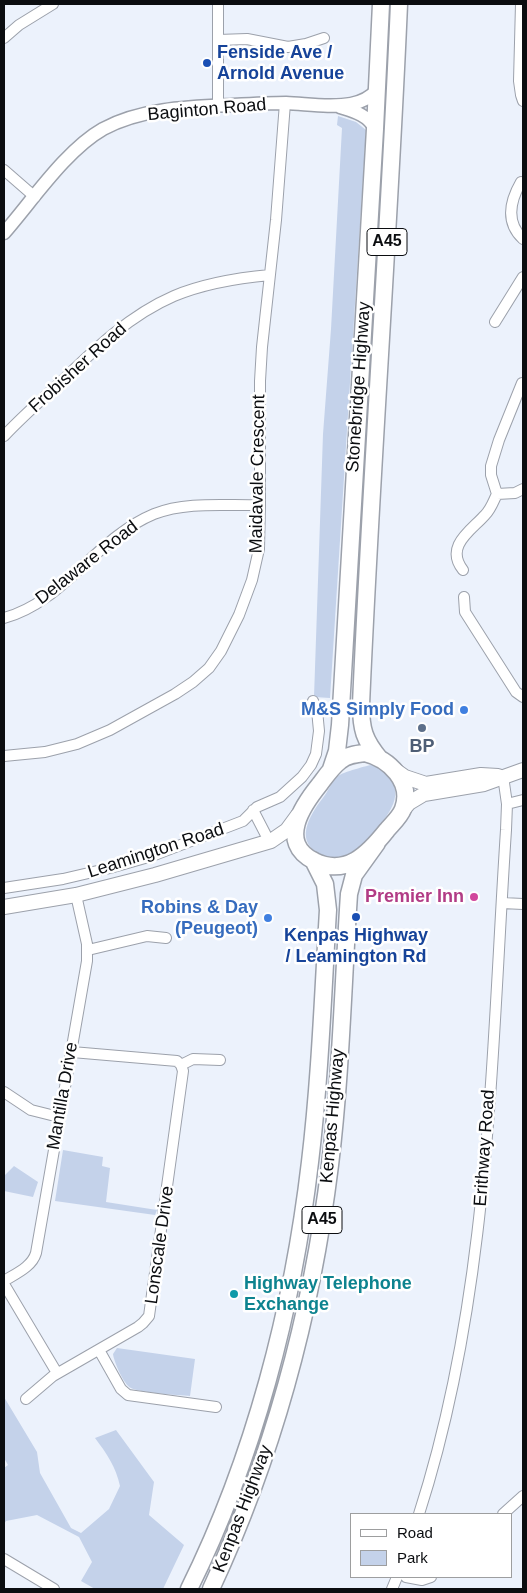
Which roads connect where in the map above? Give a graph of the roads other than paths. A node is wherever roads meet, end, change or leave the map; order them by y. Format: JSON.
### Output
{"nodes":[{"id":1,"x":53,"y":4,"type":"edge"},
{"id":2,"x":218,"y":4,"type":"edge"},
{"id":3,"x":381,"y":4,"type":"edge"},
{"id":4,"x":399,"y":4,"type":"edge"},
{"id":5,"x":521,"y":4,"type":"edge"},
{"id":6,"x":4,"y":38,"type":"edge"},
{"id":7,"x":324,"y":38,"type":"dead end"},
{"id":8,"x":218,"y":40,"type":"junction"},
{"id":9,"x":377,"y":90,"type":"junction"},
{"id":10,"x":523,"y":101,"type":"edge"},
{"id":11,"x":285,"y":103,"type":"junction"},
{"id":12,"x":218,"y":106,"type":"junction"},
{"id":13,"x":338,"y":106,"type":"junction"},
{"id":14,"x":375,"y":129,"type":"junction"},
{"id":15,"x":4,"y":170,"type":"edge"},
{"id":16,"x":521,"y":182,"type":"dead end"},
{"id":17,"x":34,"y":197,"type":"junction"},
{"id":18,"x":4,"y":233,"type":"edge"},
{"id":19,"x":523,"y":239,"type":"edge"},
{"id":20,"x":270,"y":275,"type":"junction"},
{"id":21,"x":523,"y":277,"type":"edge"},
{"id":22,"x":495,"y":322,"type":"dead end"},
{"id":23,"x":522,"y":383,"type":"dead end"},
{"id":24,"x":4,"y":436,"type":"edge"},
{"id":25,"x":523,"y":489,"type":"edge"},
{"id":26,"x":497,"y":494,"type":"junction"},
{"id":27,"x":260,"y":504,"type":"junction"},
{"id":28,"x":463,"y":570,"type":"dead end"},
{"id":29,"x":464,"y":597,"type":"dead end"},
{"id":30,"x":4,"y":618,"type":"edge"},
{"id":31,"x":523,"y":697,"type":"edge"},
{"id":32,"x":314,"y":701,"type":"dead end"},
{"id":33,"x":4,"y":756,"type":"edge"},
{"id":34,"x":380,"y":758,"type":"junction"},
{"id":35,"x":331,"y":769,"type":"junction"},
{"id":36,"x":394,"y":770,"type":"junction"},
{"id":37,"x":523,"y":770,"type":"edge"},
{"id":38,"x":503,"y":776,"type":"junction"},
{"id":39,"x":523,"y":800,"type":"edge"},
{"id":40,"x":507,"y":804,"type":"junction"},
{"id":41,"x":253,"y":810,"type":"junction"},
{"id":42,"x":403,"y":810,"type":"junction"},
{"id":43,"x":299,"y":814,"type":"junction"},
{"id":44,"x":270,"y":841,"type":"junction"},
{"id":45,"x":377,"y":843,"type":"junction"},
{"id":46,"x":308,"y":856,"type":"junction"},
{"id":47,"x":4,"y":888,"type":"edge"},
{"id":48,"x":76,"y":895,"type":"junction"},
{"id":49,"x":502,"y":903,"type":"junction"},
{"id":50,"x":523,"y":904,"type":"edge"},
{"id":51,"x":4,"y":907,"type":"edge"},
{"id":52,"x":166,"y":938,"type":"dead end"},
{"id":53,"x":88,"y":950,"type":"junction"},
{"id":54,"x":72,"y":1052,"type":"junction"},
{"id":55,"x":220,"y":1060,"type":"dead end"},
{"id":56,"x":181,"y":1065,"type":"junction"},
{"id":57,"x":4,"y":1092,"type":"edge"},
{"id":58,"x":59,"y":1117,"type":"junction"},
{"id":59,"x":4,"y":1282,"type":"edge"},
{"id":60,"x":99,"y":1350,"type":"junction"},
{"id":61,"x":57,"y":1373,"type":"junction"},
{"id":62,"x":26,"y":1399,"type":"dead end"},
{"id":63,"x":216,"y":1407,"type":"dead end"},
{"id":64,"x":523,"y":1496,"type":"edge"},
{"id":65,"x":419,"y":1513,"type":"edge"},
{"id":66,"x":504,"y":1513,"type":"edge"},
{"id":67,"x":4,"y":1559,"type":"edge"},
{"id":68,"x":411,"y":1578,"type":"edge"},
{"id":69,"x":428,"y":1578,"type":"edge"},
{"id":70,"x":430,"y":1578,"type":"edge"},
{"id":71,"x":42,"y":1587,"type":"edge"},
{"id":72,"x":54,"y":1589,"type":"edge"},
{"id":73,"x":189,"y":1589,"type":"edge"},
{"id":74,"x":211,"y":1589,"type":"edge"},
{"id":75,"x":417,"y":1589,"type":"edge"}],
"edges":[{"from":1,"to":6,"type":"street"},
{"from":2,"to":8,"type":"street"},
{"from":3,"to":9,"type":"highway","name":"Stonebridge Highway","number":"A45"},
{"from":4,"to":34,"type":"highway","name":"Stonebridge Highway","number":"A45"},
{"from":5,"to":10,"type":"street"},
{"from":7,"to":8,"type":"street"},
{"from":8,"to":12,"type":"street"},
{"from":9,"to":13,"type":"street","name":"Baginton Road"},
{"from":9,"to":14,"type":"highway","name":"Stonebridge Highway","number":"A45"},
{"from":11,"to":12,"type":"street","name":"Baginton Road"},
{"from":11,"to":13,"type":"street","name":"Baginton Road"},
{"from":11,"to":20,"type":"street","name":"Maidavale Crescent"},
{"from":12,"to":17,"type":"street","name":"Baginton Road"},
{"from":13,"to":14,"type":"street","name":"Baginton Road"},
{"from":14,"to":35,"type":"highway","name":"Stonebridge Highway","number":"A45"},
{"from":15,"to":17,"type":"street"},
{"from":16,"to":19,"type":"street"},
{"from":17,"to":18,"type":"street","name":"Baginton Road"},
{"from":20,"to":24,"type":"street","name":"Frobisher Road"},
{"from":20,"to":27,"type":"street","name":"Maidavale Crescent"},
{"from":21,"to":22,"type":"street"},
{"from":23,"to":26,"type":"street"},
{"from":25,"to":26,"type":"street"},
{"from":26,"to":28,"type":"street"},
{"from":27,"to":30,"type":"street","name":"Delaware Road"},
{"from":27,"to":33,"type":"street","name":"Maidavale Crescent"},
{"from":29,"to":31,"type":"street"},
{"from":32,"to":41,"type":"street","name":"Leamington Road"},
{"from":34,"to":35,"type":"highway"},
{"from":34,"to":36,"type":"highway"},
{"from":35,"to":43,"type":"highway"},
{"from":36,"to":38,"type":"main road"},
{"from":36,"to":42,"type":"highway"},
{"from":37,"to":38,"type":"main road"},
{"from":38,"to":40,"type":"street","name":"Erithway Road"},
{"from":38,"to":42,"type":"main road"},
{"from":39,"to":40,"type":"street"},
{"from":40,"to":49,"type":"street","name":"Erithway Road"},
{"from":41,"to":44,"type":"street"},
{"from":41,"to":47,"type":"street","name":"Leamington Road"},
{"from":42,"to":45,"type":"highway"},
{"from":43,"to":44,"type":"main road","name":"Leamington Road"},
{"from":43,"to":46,"type":"highway"},
{"from":44,"to":46,"type":"main road"},
{"from":44,"to":48,"type":"main road","name":"Leamington Road"},
{"from":45,"to":46,"type":"highway"},
{"from":45,"to":74,"type":"highway","name":"Kenpas Highway","number":"A45"},
{"from":46,"to":73,"type":"highway","name":"Kenpas Highway","number":"A45"},
{"from":48,"to":51,"type":"main road","name":"Leamington Road"},
{"from":48,"to":53,"type":"street","name":"Mantilla Drive"},
{"from":49,"to":50,"type":"street"},
{"from":49,"to":65,"type":"street","name":"Erithway Road"},
{"from":52,"to":53,"type":"street"},
{"from":53,"to":54,"type":"street","name":"Mantilla Drive"},
{"from":54,"to":56,"type":"street"},
{"from":54,"to":58,"type":"street","name":"Mantilla Drive"},
{"from":55,"to":56,"type":"street"},
{"from":56,"to":60,"type":"street","name":"Lonscale Drive"},
{"from":57,"to":58,"type":"street"},
{"from":58,"to":59,"type":"street","name":"Mantilla Drive"},
{"from":59,"to":61,"type":"street"},
{"from":60,"to":61,"type":"street","name":"Lonscale Drive"},
{"from":60,"to":63,"type":"street"},
{"from":61,"to":62,"type":"street","name":"Lonscale Drive"},
{"from":64,"to":66,"type":"street"},
{"from":67,"to":71,"type":"street"},
{"from":68,"to":69,"type":"street"},
{"from":70,"to":75,"type":"street"},
{"from":71,"to":72,"type":"street"}]}
